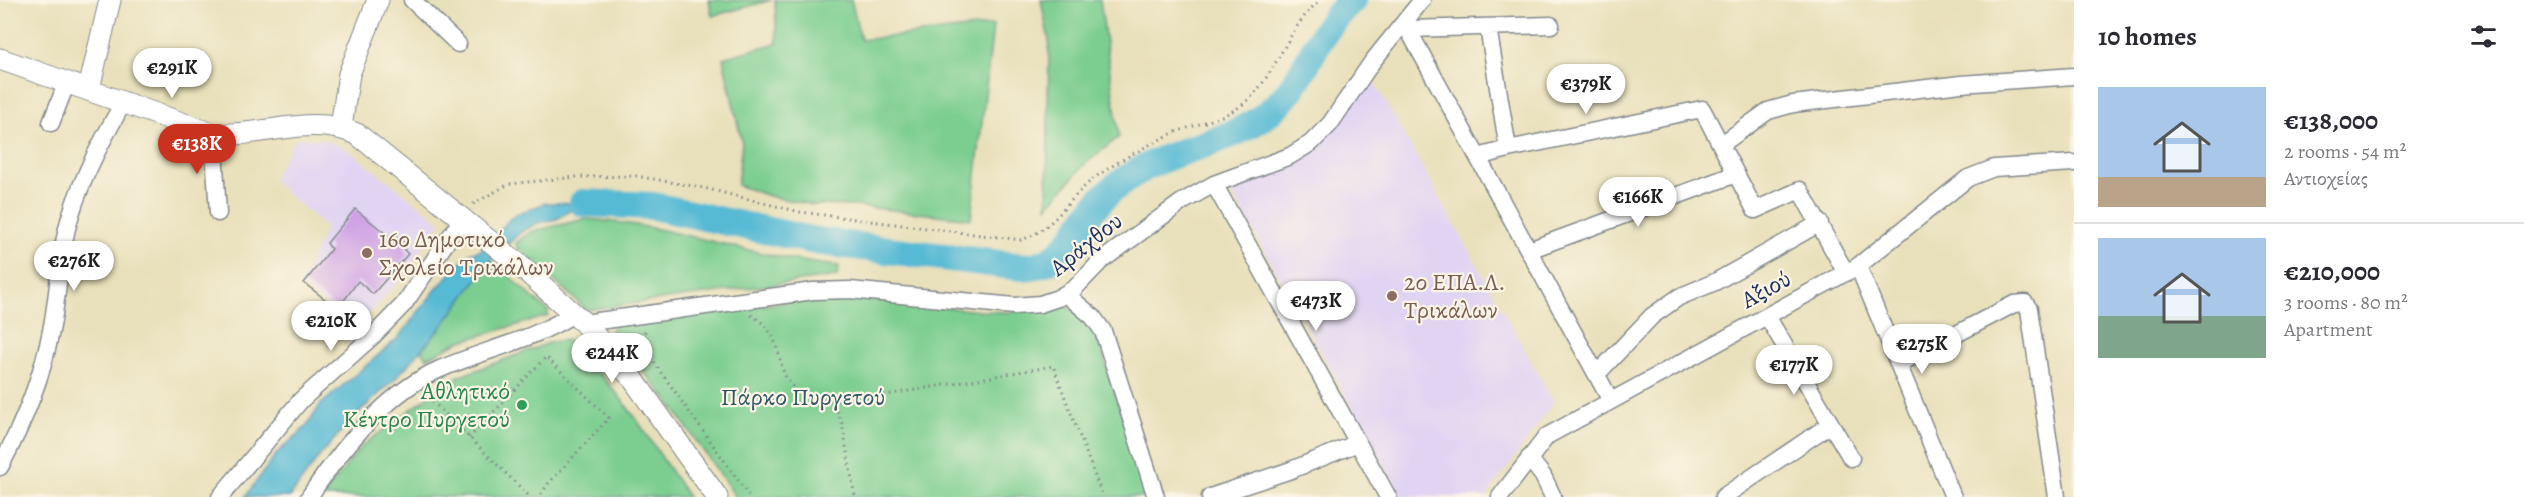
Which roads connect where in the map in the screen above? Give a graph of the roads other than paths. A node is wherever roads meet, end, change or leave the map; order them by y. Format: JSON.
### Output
{"nodes":[{"id":1,"x":110,"y":0,"type":"edge"},
{"id":2,"x":378,"y":0,"type":"edge"},
{"id":3,"x":412,"y":0,"type":"edge"},
{"id":4,"x":1422,"y":0,"type":"edge"},
{"id":5,"x":1551,"y":25,"type":"dead end"},
{"id":6,"x":1407,"y":27,"type":"junction"},
{"id":7,"x":1488,"y":27,"type":"junction"},
{"id":8,"x":458,"y":44,"type":"dead end"},
{"id":9,"x":0,"y":59,"type":"edge"},
{"id":10,"x":2074,"y":76,"type":"edge"},
{"id":11,"x":67,"y":82,"type":"junction"},
{"id":12,"x":89,"y":89,"type":"junction"},
{"id":13,"x":123,"y":103,"type":"junction"},
{"id":14,"x":51,"y":123,"type":"dead end"},
{"id":15,"x":341,"y":127,"type":"junction"},
{"id":16,"x":213,"y":134,"type":"junction"},
{"id":17,"x":1722,"y":144,"type":"junction"},
{"id":18,"x":1508,"y":149,"type":"junction"},
{"id":19,"x":1478,"y":157,"type":"junction"},
{"id":20,"x":2074,"y":163,"type":"edge"},
{"id":21,"x":1736,"y":174,"type":"junction"},
{"id":22,"x":1214,"y":184,"type":"junction"},
{"id":23,"x":218,"y":213,"type":"dead end"},
{"id":24,"x":467,"y":223,"type":"junction"},
{"id":25,"x":1820,"y":223,"type":"junction"},
{"id":26,"x":1529,"y":250,"type":"junction"},
{"id":27,"x":1852,"y":269,"type":"junction"},
{"id":28,"x":1066,"y":294,"type":"junction"},
{"id":29,"x":1767,"y":316,"type":"junction"},
{"id":30,"x":578,"y":318,"type":"junction"},
{"id":31,"x":1899,"y":364,"type":"junction"},
{"id":32,"x":1597,"y":374,"type":"junction"},
{"id":33,"x":1611,"y":401,"type":"junction"},
{"id":34,"x":1831,"y":424,"type":"junction"},
{"id":35,"x":1358,"y":443,"type":"junction"},
{"id":36,"x":1528,"y":458,"type":"junction"},
{"id":37,"x":1851,"y":458,"type":"dead end"},
{"id":38,"x":0,"y":467,"type":"edge"},
{"id":39,"x":220,"y":497,"type":"edge"},
{"id":40,"x":309,"y":497,"type":"edge"},
{"id":41,"x":717,"y":497,"type":"edge"},
{"id":42,"x":1156,"y":497,"type":"edge"},
{"id":43,"x":1210,"y":497,"type":"edge"},
{"id":44,"x":1388,"y":497,"type":"edge"},
{"id":45,"x":1500,"y":497,"type":"edge"},
{"id":46,"x":1553,"y":497,"type":"edge"},
{"id":47,"x":1723,"y":497,"type":"edge"},
{"id":48,"x":1953,"y":497,"type":"edge"},
{"id":49,"x":2056,"y":497,"type":"edge"}],
"edges":[{"from":1,"to":12,"type":"street"},
{"from":2,"to":15,"type":"street"},
{"from":3,"to":8,"type":"street"},
{"from":4,"to":6,"type":"street","name":"Αράχθου"},
{"from":5,"to":7,"type":"street"},
{"from":6,"to":7,"type":"street"},
{"from":6,"to":19,"type":"street"},
{"from":6,"to":22,"type":"street","name":"Αράχθου"},
{"from":7,"to":18,"type":"street"},
{"from":9,"to":11,"type":"street"},
{"from":10,"to":17,"type":"street"},
{"from":11,"to":12,"type":"street"},
{"from":11,"to":14,"type":"street"},
{"from":12,"to":13,"type":"street"},
{"from":13,"to":16,"type":"street"},
{"from":13,"to":38,"type":"street"},
{"from":15,"to":16,"type":"street"},
{"from":15,"to":24,"type":"street"},
{"from":16,"to":23,"type":"street"},
{"from":17,"to":18,"type":"street"},
{"from":17,"to":21,"type":"street"},
{"from":18,"to":19,"type":"street"},
{"from":19,"to":26,"type":"street"},
{"from":20,"to":27,"type":"street","name":"Αξιού"},
{"from":21,"to":25,"type":"street"},
{"from":21,"to":26,"type":"street"},
{"from":22,"to":28,"type":"street","name":"Αράχθου"},
{"from":22,"to":35,"type":"street"},
{"from":24,"to":30,"type":"street"},
{"from":24,"to":39,"type":"street"},
{"from":25,"to":27,"type":"street"},
{"from":25,"to":32,"type":"street"},
{"from":26,"to":32,"type":"street"},
{"from":27,"to":29,"type":"street","name":"Αξιού"},
{"from":27,"to":31,"type":"street"},
{"from":28,"to":30,"type":"street","name":"Αράχθου"},
{"from":28,"to":42,"type":"street"},
{"from":29,"to":33,"type":"street","name":"Αξιού"},
{"from":29,"to":34,"type":"street"},
{"from":30,"to":40,"type":"street"},
{"from":30,"to":41,"type":"street"},
{"from":31,"to":48,"type":"street"},
{"from":31,"to":49,"type":"street"},
{"from":32,"to":33,"type":"street"},
{"from":33,"to":36,"type":"street","name":"Αξιού"},
{"from":34,"to":37,"type":"street"},
{"from":34,"to":47,"type":"street"},
{"from":35,"to":43,"type":"street"},
{"from":35,"to":44,"type":"street"},
{"from":36,"to":45,"type":"street","name":"Αξιού"},
{"from":36,"to":46,"type":"street"}]}
